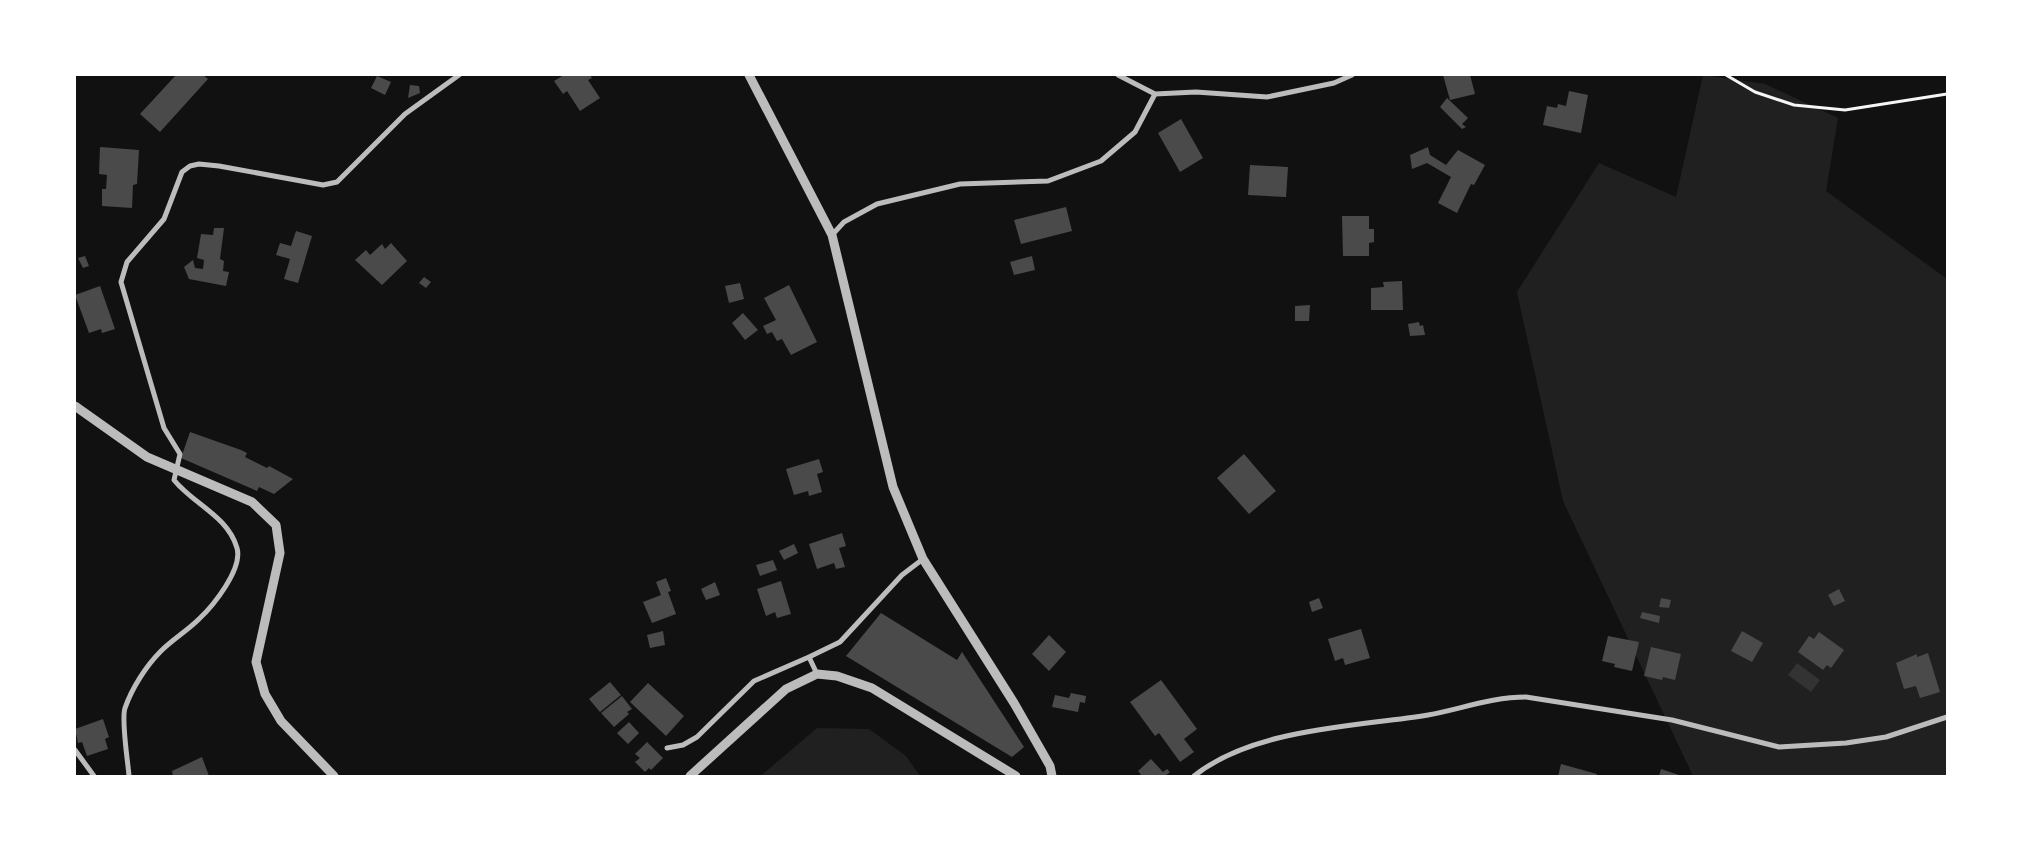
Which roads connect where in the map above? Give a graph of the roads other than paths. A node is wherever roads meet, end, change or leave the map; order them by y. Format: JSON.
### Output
{"nodes":[{"id":1,"x":459,"y":75,"type":"edge"},
{"id":2,"x":749,"y":75,"type":"edge"},
{"id":3,"x":1118,"y":75,"type":"edge"},
{"id":4,"x":1352,"y":75,"type":"edge"},
{"id":5,"x":1155,"y":94,"type":"junction"},
{"id":6,"x":832,"y":235,"type":"junction"},
{"id":7,"x":75,"y":406,"type":"edge"},
{"id":8,"x":177,"y":470,"type":"junction"},
{"id":9,"x":923,"y":558,"type":"junction"},
{"id":10,"x":809,"y":656,"type":"junction"},
{"id":11,"x":817,"y":674,"type":"junction"},
{"id":12,"x":1947,"y":717,"type":"edge"},
{"id":13,"x":667,"y":748,"type":"dead end"},
{"id":14,"x":75,"y":750,"type":"edge"},
{"id":15,"x":94,"y":776,"type":"edge"},
{"id":16,"x":129,"y":776,"type":"edge"},
{"id":17,"x":334,"y":776,"type":"edge"},
{"id":18,"x":690,"y":776,"type":"edge"},
{"id":19,"x":1016,"y":776,"type":"edge"},
{"id":20,"x":1052,"y":776,"type":"edge"},
{"id":21,"x":1194,"y":776,"type":"edge"}],
"edges":[{"from":1,"to":8,"type":"street"},
{"from":2,"to":6,"type":"street"},
{"from":3,"to":5,"type":"street"},
{"from":4,"to":5,"type":"street"},
{"from":5,"to":6,"type":"street"},
{"from":6,"to":9,"type":"street"},
{"from":7,"to":8,"type":"street"},
{"from":8,"to":16,"type":"street"},
{"from":8,"to":17,"type":"street"},
{"from":9,"to":10,"type":"street"},
{"from":9,"to":20,"type":"street"},
{"from":10,"to":11,"type":"street"},
{"from":10,"to":13,"type":"street"},
{"from":11,"to":18,"type":"street"},
{"from":11,"to":19,"type":"street"},
{"from":12,"to":21,"type":"street"},
{"from":14,"to":15,"type":"street"}]}
